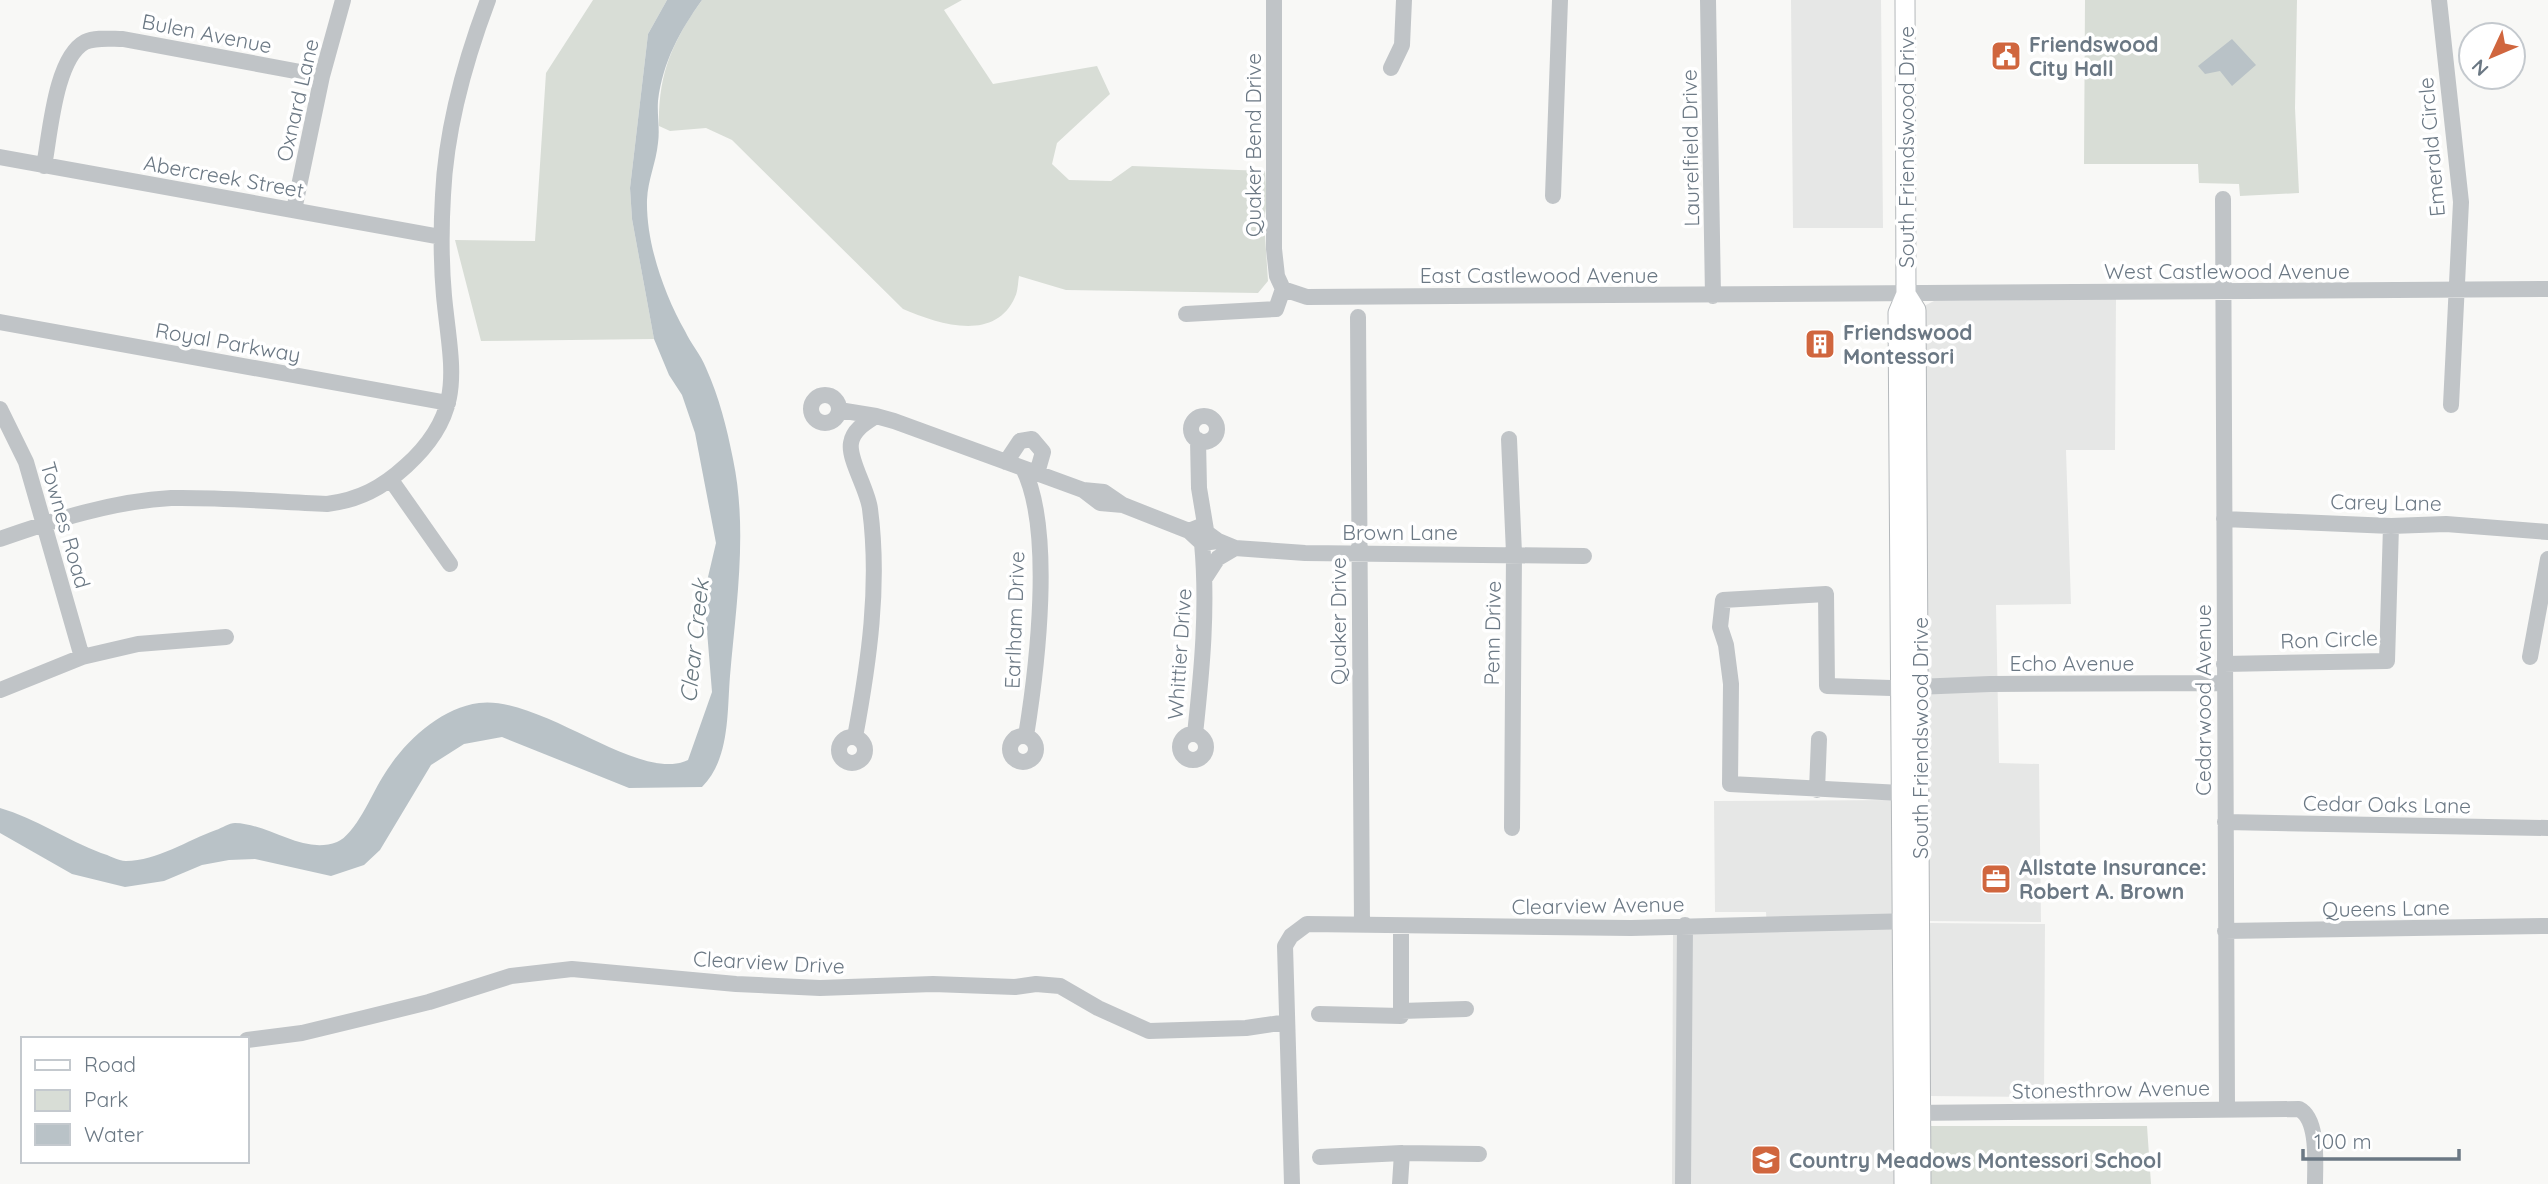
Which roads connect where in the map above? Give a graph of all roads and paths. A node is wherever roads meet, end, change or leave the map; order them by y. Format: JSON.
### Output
{"nodes":[{"id":1,"x":343,"y":0,"type":"edge"},
{"id":2,"x":488,"y":0,"type":"edge"},
{"id":3,"x":1274,"y":0,"type":"edge"},
{"id":4,"x":1404,"y":0,"type":"edge"},
{"id":5,"x":1560,"y":0,"type":"edge"},
{"id":6,"x":1708,"y":0,"type":"edge"},
{"id":7,"x":1905,"y":0,"type":"edge"},
{"id":8,"x":2439,"y":0,"type":"edge"},
{"id":9,"x":1391,"y":68,"type":"dead end"},
{"id":10,"x":322,"y":76,"type":"junction"},
{"id":11,"x":0,"y":158,"type":"edge"},
{"id":12,"x":44,"y":166,"type":"junction"},
{"id":13,"x":1553,"y":196,"type":"dead end"},
{"id":14,"x":2223,"y":199,"type":"dead end"},
{"id":15,"x":294,"y":210,"type":"junction"},
{"id":16,"x":441,"y":237,"type":"junction"},
{"id":17,"x":1283,"y":289,"type":"junction"},
{"id":18,"x":2548,"y":289,"type":"edge"},
{"id":19,"x":2456,"y":290,"type":"junction"},
{"id":20,"x":2223,"y":292,"type":"junction"},
{"id":21,"x":1906,"y":294,"type":"junction"},
{"id":22,"x":1713,"y":296,"type":"junction"},
{"id":23,"x":1186,"y":314,"type":"dead end"},
{"id":24,"x":1358,"y":317,"type":"dead end"},
{"id":25,"x":0,"y":322,"type":"edge"},
{"id":26,"x":448,"y":403,"type":"junction"},
{"id":27,"x":2451,"y":405,"type":"dead end"},
{"id":28,"x":0,"y":409,"type":"edge"},
{"id":29,"x":876,"y":416,"type":"junction"},
{"id":30,"x":857,"y":432,"type":"junction"},
{"id":31,"x":1509,"y":439,"type":"dead end"},
{"id":32,"x":1198,"y":440,"type":"dead end"},
{"id":33,"x":1006,"y":462,"type":"junction"},
{"id":34,"x":1030,"y":471,"type":"junction"},
{"id":35,"x":391,"y":480,"type":"junction"},
{"id":36,"x":1056,"y":481,"type":"junction"},
{"id":37,"x":1034,"y":505,"type":"junction"},
{"id":38,"x":2224,"y":519,"type":"junction"},
{"id":39,"x":44,"y":523,"type":"junction"},
{"id":40,"x":2391,"y":526,"type":"junction"},
{"id":41,"x":2548,"y":531,"type":"edge"},
{"id":42,"x":1209,"y":538,"type":"junction"},
{"id":43,"x":0,"y":539,"type":"edge"},
{"id":44,"x":1235,"y":548,"type":"junction"},
{"id":45,"x":1514,"y":553,"type":"junction"},
{"id":46,"x":1359,"y":554,"type":"junction"},
{"id":47,"x":1584,"y":556,"type":"dead end"},
{"id":48,"x":2548,"y":559,"type":"edge"},
{"id":49,"x":450,"y":564,"type":"dead end"},
{"id":50,"x":1205,"y":578,"type":"junction"},
{"id":51,"x":226,"y":637,"type":"dead end"},
{"id":52,"x":82,"y":657,"type":"junction"},
{"id":53,"x":2530,"y":657,"type":"dead end"},
{"id":54,"x":2224,"y":664,"type":"junction"},
{"id":55,"x":2224,"y":683,"type":"junction"},
{"id":56,"x":1910,"y":687,"type":"junction"},
{"id":57,"x":0,"y":690,"type":"edge"},
{"id":58,"x":1195,"y":734,"type":"dead end"},
{"id":59,"x":1026,"y":736,"type":"dead end"},
{"id":60,"x":855,"y":737,"type":"dead end"},
{"id":61,"x":1819,"y":739,"type":"dead end"},
{"id":62,"x":1817,"y":790,"type":"junction"},
{"id":63,"x":1901,"y":793,"type":"junction"},
{"id":64,"x":2225,"y":822,"type":"junction"},
{"id":65,"x":1512,"y":828,"type":"dead end"},
{"id":66,"x":2548,"y":828,"type":"edge"},
{"id":67,"x":1911,"y":921,"type":"junction"},
{"id":68,"x":1362,"y":925,"type":"junction"},
{"id":69,"x":1685,"y":925,"type":"junction"},
{"id":70,"x":1401,"y":926,"type":"junction"},
{"id":71,"x":2548,"y":926,"type":"edge"},
{"id":72,"x":2225,"y":931,"type":"junction"},
{"id":73,"x":1466,"y":1009,"type":"dead end"},
{"id":74,"x":1401,"y":1011,"type":"junction"},
{"id":75,"x":1319,"y":1014,"type":"dead end"},
{"id":76,"x":1287,"y":1022,"type":"junction"},
{"id":77,"x":248,"y":1040,"type":"edge"},
{"id":78,"x":2227,"y":1108,"type":"junction"},
{"id":79,"x":1912,"y":1113,"type":"junction"},
{"id":80,"x":1402,"y":1153,"type":"junction"},
{"id":81,"x":1479,"y":1154,"type":"dead end"},
{"id":82,"x":1320,"y":1157,"type":"dead end"},
{"id":83,"x":1292,"y":1184,"type":"edge"},
{"id":84,"x":1400,"y":1184,"type":"edge"},
{"id":85,"x":1683,"y":1184,"type":"edge"},
{"id":86,"x":1904,"y":1184,"type":"edge"},
{"id":87,"x":1921,"y":1184,"type":"edge"},
{"id":88,"x":2315,"y":1184,"type":"edge"}],
"edges":[{"from":1,"to":10,"type":"street","name":"Oxnard Lane"},
{"from":2,"to":16,"type":"street"},
{"from":3,"to":17,"type":"street","name":"Quaker Bend Drive"},
{"from":4,"to":9,"type":"street"},
{"from":5,"to":13,"type":"street"},
{"from":6,"to":22,"type":"street","name":"Laurelfield Drive"},
{"from":7,"to":21,"type":"main road","name":"South Friendswood Drive"},
{"from":8,"to":19,"type":"street","name":"Emerald Circle"},
{"from":10,"to":12,"type":"street","name":"Bulen Avenue"},
{"from":10,"to":15,"type":"street","name":"Oxnard Lane"},
{"from":11,"to":12,"type":"street","name":"Abercreek Street"},
{"from":12,"to":15,"type":"street","name":"Abercreek Street"},
{"from":14,"to":20,"type":"street","name":"Cedarwood Avenue"},
{"from":15,"to":16,"type":"street","name":"Abercreek Street"},
{"from":16,"to":26,"type":"street"},
{"from":17,"to":22,"type":"street","name":"East Castlewood Avenue"},
{"from":17,"to":23,"type":"street"},
{"from":18,"to":19,"type":"street","name":"West Castlewood Avenue"},
{"from":19,"to":20,"type":"street","name":"West Castlewood Avenue"},
{"from":19,"to":27,"type":"street","name":"Emerald Circle"},
{"from":20,"to":21,"type":"street","name":"West Castlewood Avenue"},
{"from":20,"to":38,"type":"street","name":"Cedarwood Avenue"},
{"from":21,"to":22,"type":"street","name":"East Castlewood Avenue"},
{"from":21,"to":56,"type":"main road","name":"South Friendswood Drive"},
{"from":24,"to":46,"type":"street","name":"Quaker Drive"},
{"from":25,"to":26,"type":"street","name":"Royal Parkway"},
{"from":26,"to":35,"type":"street"},
{"from":28,"to":39,"type":"street","name":"Townes Road"},
{"from":29,"to":30,"type":"street"},
{"from":29,"to":30,"type":"street","name":"Brown Lane"},
{"from":29,"to":33,"type":"street","name":"Brown Lane"},
{"from":30,"to":60,"type":"street"},
{"from":31,"to":45,"type":"street","name":"Penn Drive"},
{"from":32,"to":42,"type":"street","name":"Whittier Drive"},
{"from":33,"to":34,"type":"street","name":"Brown Lane"},
{"from":33,"to":34,"type":"street","name":"Earlham Drive"},
{"from":34,"to":36,"type":"street","name":"Brown Lane"},
{"from":34,"to":37,"type":"street","name":"Earlham Drive"},
{"from":35,"to":39,"type":"street"},
{"from":35,"to":49,"type":"street"},
{"from":36,"to":37,"type":"street"},
{"from":36,"to":42,"type":"street","name":"Brown Lane"},
{"from":37,"to":59,"type":"street","name":"Earlham Drive"},
{"from":38,"to":40,"type":"street","name":"Carey Lane"},
{"from":38,"to":54,"type":"street","name":"Cedarwood Avenue"},
{"from":39,"to":43,"type":"street"},
{"from":39,"to":52,"type":"street","name":"Townes Road"},
{"from":40,"to":41,"type":"street","name":"Carey Lane"},
{"from":40,"to":54,"type":"street","name":"Ron Circle"},
{"from":42,"to":44,"type":"street","name":"Brown Lane"},
{"from":42,"to":50,"type":"street","name":"Whittier Drive"},
{"from":44,"to":46,"type":"street","name":"Brown Lane"},
{"from":44,"to":50,"type":"street","name":"Whittier Drive"},
{"from":45,"to":46,"type":"street","name":"Brown Lane"},
{"from":45,"to":47,"type":"street","name":"Brown Lane"},
{"from":45,"to":65,"type":"street","name":"Penn Drive"},
{"from":46,"to":68,"type":"street","name":"Quaker Drive"},
{"from":48,"to":53,"type":"street"},
{"from":50,"to":58,"type":"street","name":"Whittier Drive"},
{"from":51,"to":52,"type":"street"},
{"from":52,"to":57,"type":"street"},
{"from":54,"to":55,"type":"street","name":"Cedarwood Avenue"},
{"from":55,"to":56,"type":"street","name":"Echo Avenue"},
{"from":55,"to":64,"type":"street","name":"Cedarwood Avenue"},
{"from":56,"to":62,"type":"street","name":"Echo Avenue"},
{"from":56,"to":63,"type":"main road","name":"South Friendswood Drive"},
{"from":56,"to":67,"type":"main road","name":"South Friendswood Drive"},
{"from":61,"to":62,"type":"street"},
{"from":62,"to":63,"type":"street"},
{"from":63,"to":67,"type":"main road","name":"South Friendswood Drive"},
{"from":64,"to":66,"type":"street","name":"Cedar Oaks Lane"},
{"from":64,"to":72,"type":"street","name":"Cedarwood Avenue"},
{"from":67,"to":69,"type":"street","name":"Clearview Avenue"},
{"from":67,"to":79,"type":"main road","name":"South Friendswood Drive"},
{"from":68,"to":70,"type":"street","name":"Clearview Avenue"},
{"from":68,"to":76,"type":"street","name":"Clearview Avenue"},
{"from":69,"to":70,"type":"street","name":"Clearview Avenue"},
{"from":69,"to":85,"type":"street"},
{"from":70,"to":74,"type":"street"},
{"from":71,"to":72,"type":"street","name":"Queens Lane"},
{"from":72,"to":78,"type":"street","name":"Cedarwood Avenue"},
{"from":73,"to":74,"type":"street"},
{"from":74,"to":75,"type":"street"},
{"from":76,"to":77,"type":"street","name":"Clearview Drive"},
{"from":76,"to":83,"type":"street"},
{"from":78,"to":79,"type":"street","name":"Stonesthrow Avenue"},
{"from":78,"to":88,"type":"street","name":"Stonesthrow Avenue"},
{"from":79,"to":86,"type":"main road","name":"South Friendswood Drive"},
{"from":79,"to":87,"type":"main road","name":"South Friendswood Drive"},
{"from":80,"to":81,"type":"street"},
{"from":80,"to":82,"type":"street"},
{"from":80,"to":84,"type":"street"}]}
